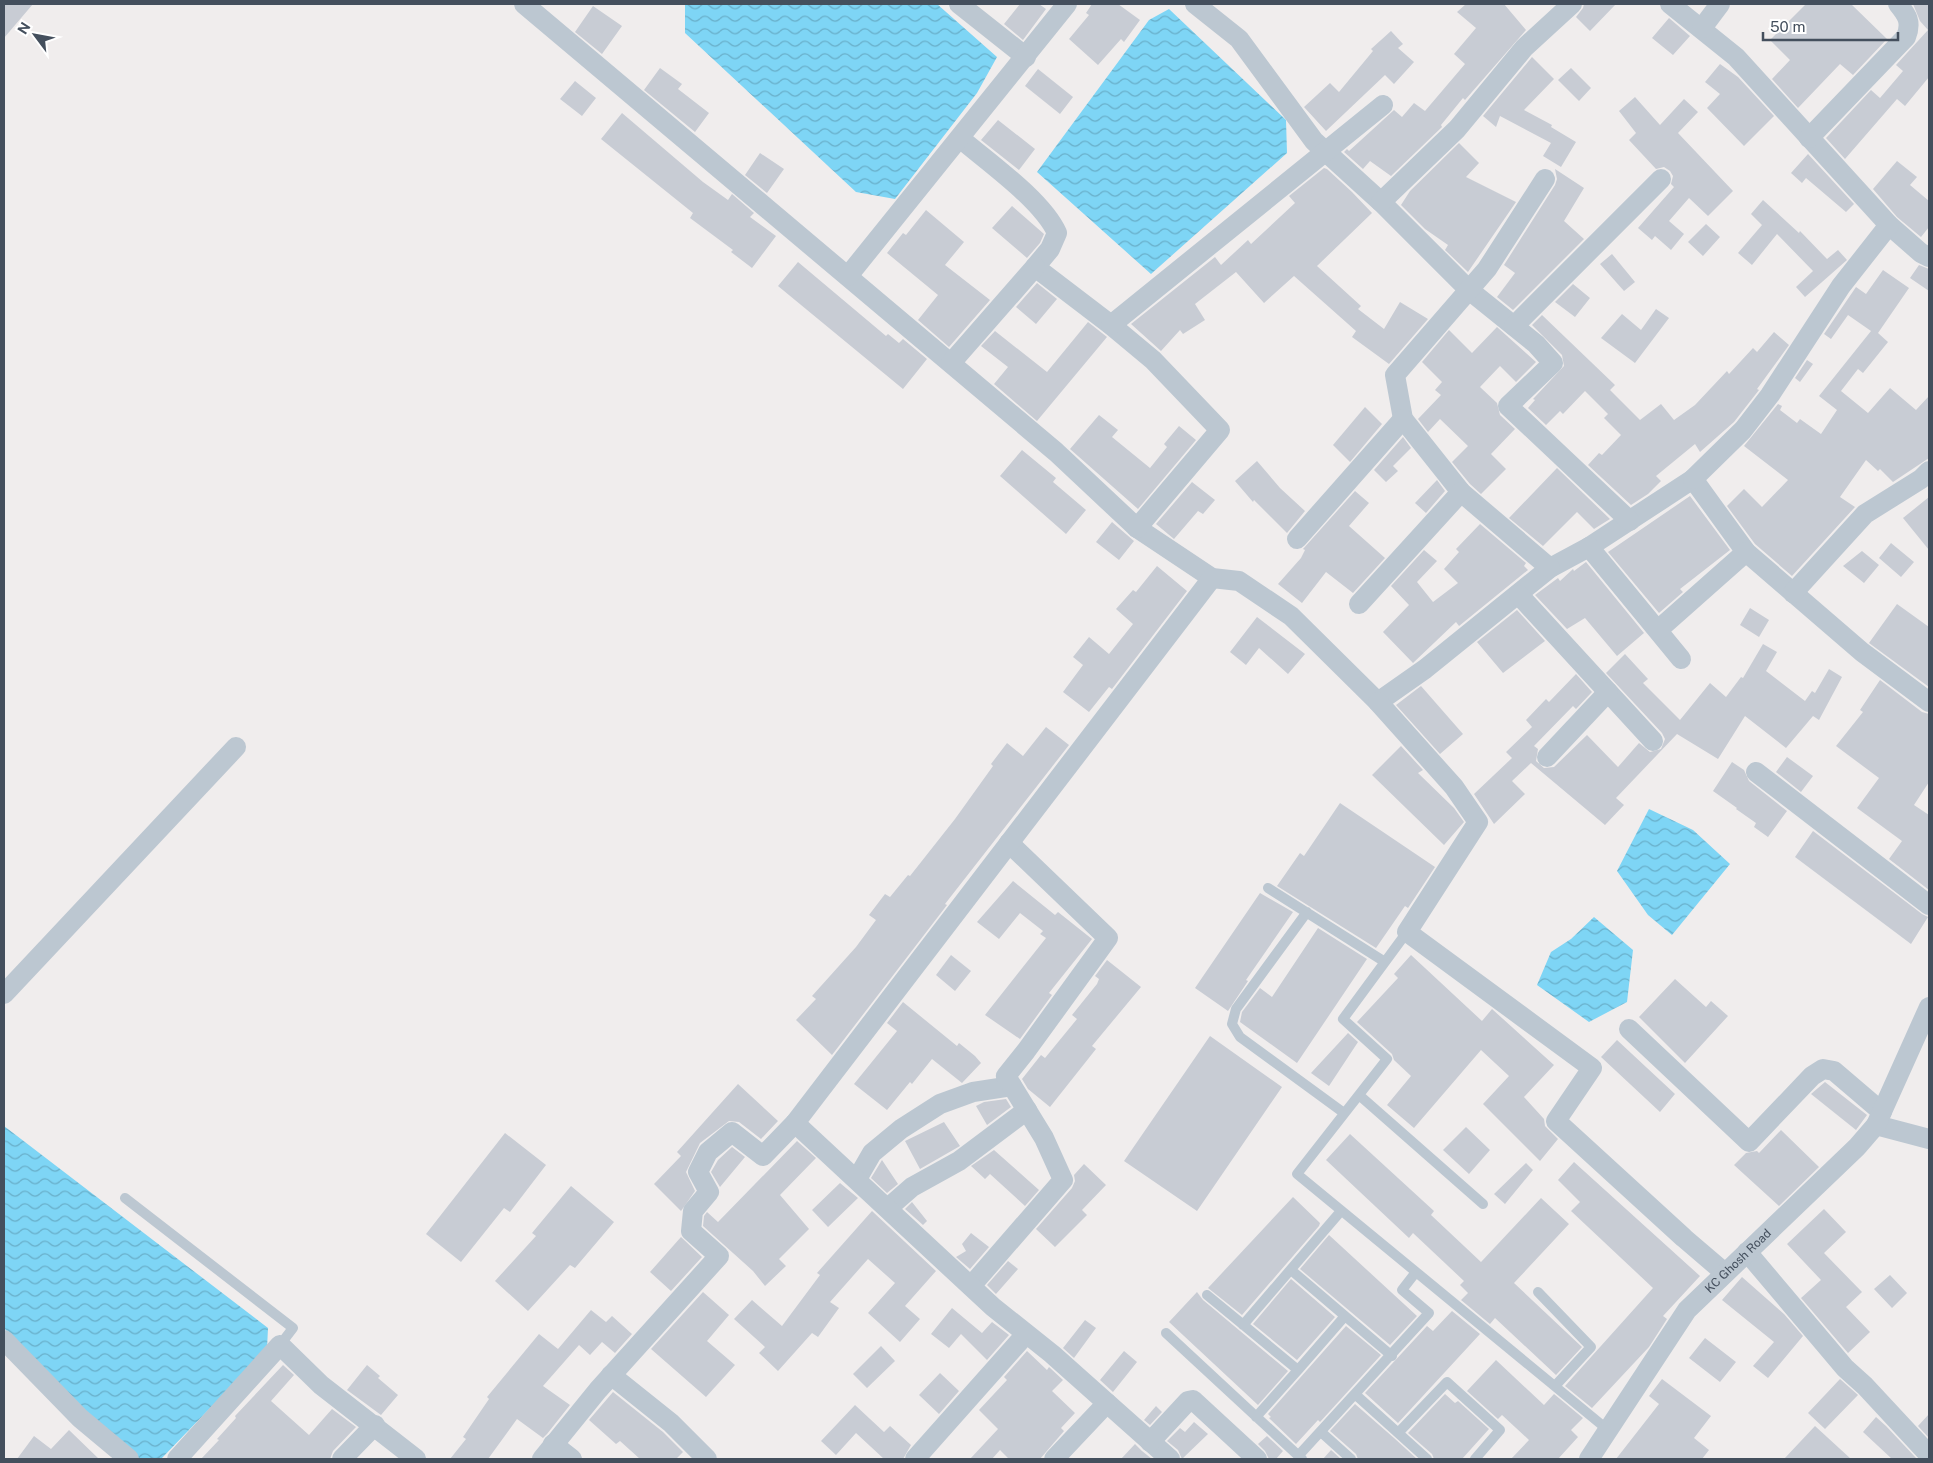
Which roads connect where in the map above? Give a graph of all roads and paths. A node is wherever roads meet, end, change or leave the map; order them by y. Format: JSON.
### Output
{"nodes":[{"id":1,"x":959,"y":4,"type":"edge"},
{"id":2,"x":1067,"y":4,"type":"edge"},
{"id":3,"x":1195,"y":4,"type":"edge"},
{"id":4,"x":1572,"y":4,"type":"edge"},
{"id":5,"x":1670,"y":4,"type":"edge"},
{"id":6,"x":1720,"y":4,"type":"edge"},
{"id":7,"x":1898,"y":4,"type":"edge"},
{"id":8,"x":533,"y":7,"type":"edge"},
{"id":9,"x":1702,"y":28,"type":"junction"},
{"id":10,"x":1026,"y":57,"type":"junction"},
{"id":11,"x":1383,"y":104,"type":"dead end"},
{"id":12,"x":961,"y":138,"type":"junction"},
{"id":13,"x":1809,"y":138,"type":"junction"},
{"id":14,"x":1326,"y":152,"type":"junction"},
{"id":15,"x":1545,"y":179,"type":"dead end"},
{"id":16,"x":1661,"y":179,"type":"dead end"},
{"id":17,"x":1381,"y":202,"type":"junction"},
{"id":18,"x":1889,"y":225,"type":"junction"},
{"id":19,"x":1929,"y":256,"type":"edge"},
{"id":20,"x":1034,"y":267,"type":"junction"},
{"id":21,"x":848,"y":276,"type":"junction"},
{"id":22,"x":1469,"y":290,"type":"junction"},
{"id":23,"x":1111,"y":325,"type":"junction"},
{"id":24,"x":1514,"y":326,"type":"junction"},
{"id":25,"x":951,"y":363,"type":"junction"},
{"id":26,"x":1403,"y":419,"type":"junction"},
{"id":27,"x":1929,"y":471,"type":"edge"},
{"id":28,"x":1693,"y":479,"type":"junction"},
{"id":29,"x":1461,"y":492,"type":"junction"},
{"id":30,"x":1630,"y":521,"type":"junction"},
{"id":31,"x":1137,"y":528,"type":"junction"},
{"id":32,"x":1297,"y":539,"type":"dead end"},
{"id":33,"x":1590,"y":547,"type":"junction"},
{"id":34,"x":1746,"y":552,"type":"junction"},
{"id":35,"x":1550,"y":568,"type":"junction"},
{"id":36,"x":1212,"y":578,"type":"junction"},
{"id":37,"x":1793,"y":593,"type":"junction"},
{"id":38,"x":1519,"y":595,"type":"junction"},
{"id":39,"x":1359,"y":604,"type":"dead end"},
{"id":40,"x":1658,"y":630,"type":"junction"},
{"id":41,"x":1682,"y":659,"type":"dead end"},
{"id":42,"x":1608,"y":692,"type":"junction"},
{"id":43,"x":1378,"y":702,"type":"junction"},
{"id":44,"x":1929,"y":702,"type":"edge"},
{"id":45,"x":1653,"y":741,"type":"dead end"},
{"id":46,"x":236,"y":747,"type":"dead end"},
{"id":47,"x":1547,"y":757,"type":"dead end"},
{"id":48,"x":1756,"y":772,"type":"dead end"},
{"id":49,"x":1008,"y":843,"type":"junction"},
{"id":50,"x":1268,"y":888,"type":"dead end"},
{"id":51,"x":1929,"y":905,"type":"edge"},
{"id":52,"x":1307,"y":912,"type":"junction"},
{"id":53,"x":1407,"y":932,"type":"junction"},
{"id":54,"x":1385,"y":962,"type":"junction"},
{"id":55,"x":4,"y":994,"type":"edge"},
{"id":56,"x":1929,"y":1007,"type":"edge"},
{"id":57,"x":1629,"y":1029,"type":"dead end"},
{"id":58,"x":1012,"y":1086,"type":"junction"},
{"id":59,"x":1359,"y":1095,"type":"junction"},
{"id":60,"x":1027,"y":1110,"type":"junction"},
{"id":61,"x":1344,"y":1113,"type":"junction"},
{"id":62,"x":1879,"y":1118,"type":"junction"},
{"id":63,"x":795,"y":1123,"type":"junction"},
{"id":64,"x":1929,"y":1139,"type":"edge"},
{"id":65,"x":857,"y":1179,"type":"junction"},
{"id":66,"x":125,"y":1198,"type":"dead end"},
{"id":67,"x":1483,"y":1204,"type":"dead end"},
{"id":68,"x":888,"y":1208,"type":"junction"},
{"id":69,"x":1342,"y":1211,"type":"junction"},
{"id":70,"x":1746,"y":1252,"type":"junction"},
{"id":71,"x":1291,"y":1270,"type":"junction"},
{"id":72,"x":1416,"y":1272,"type":"junction"},
{"id":73,"x":1726,"y":1273,"type":"junction"},
{"id":74,"x":971,"y":1286,"type":"junction"},
{"id":75,"x":1538,"y":1292,"type":"dead end"},
{"id":76,"x":1207,"y":1295,"type":"dead end"},
{"id":77,"x":1345,"y":1316,"type":"junction"},
{"id":78,"x":1243,"y":1325,"type":"junction"},
{"id":79,"x":1166,"y":1333,"type":"dead end"},
{"id":80,"x":1026,"y":1334,"type":"junction"},
{"id":81,"x":4,"y":1340,"type":"edge"},
{"id":82,"x":280,"y":1345,"type":"junction"},
{"id":83,"x":1392,"y":1356,"type":"junction"},
{"id":84,"x":1298,"y":1370,"type":"junction"},
{"id":85,"x":611,"y":1375,"type":"junction"},
{"id":86,"x":1555,"y":1386,"type":"junction"},
{"id":87,"x":1356,"y":1395,"type":"junction"},
{"id":88,"x":1107,"y":1403,"type":"junction"},
{"id":89,"x":1256,"y":1417,"type":"junction"},
{"id":90,"x":375,"y":1425,"type":"junction"},
{"id":91,"x":1608,"y":1430,"type":"junction"},
{"id":92,"x":1321,"y":1432,"type":"junction"},
{"id":93,"x":1398,"y":1433,"type":"junction"},
{"id":94,"x":1150,"y":1442,"type":"junction"},
{"id":95,"x":548,"y":1452,"type":"edge"},
{"id":96,"x":1929,"y":1454,"type":"edge"},
{"id":97,"x":1300,"y":1458,"type":"edge"},
{"id":98,"x":129,"y":1459,"type":"edge"},
{"id":99,"x":177,"y":1459,"type":"edge"},
{"id":100,"x":342,"y":1459,"type":"edge"},
{"id":101,"x":416,"y":1459,"type":"edge"},
{"id":102,"x":572,"y":1459,"type":"edge"},
{"id":103,"x":707,"y":1459,"type":"edge"},
{"id":104,"x":915,"y":1459,"type":"edge"},
{"id":105,"x":1054,"y":1459,"type":"edge"},
{"id":106,"x":1170,"y":1459,"type":"edge"},
{"id":107,"x":1258,"y":1459,"type":"edge"},
{"id":108,"x":1351,"y":1459,"type":"edge"},
{"id":109,"x":1427,"y":1459,"type":"edge"},
{"id":110,"x":1475,"y":1459,"type":"edge"},
{"id":111,"x":1589,"y":1459,"type":"edge"}],
"edges":[{"from":1,"to":10,"type":"street"},
{"from":2,"to":10,"type":"street"},
{"from":3,"to":14,"type":"street"},
{"from":4,"to":17,"type":"street"},
{"from":5,"to":9,"type":"street"},
{"from":6,"to":9,"type":"street"},
{"from":7,"to":13,"type":"street"},
{"from":8,"to":21,"type":"street"},
{"from":9,"to":13,"type":"street"},
{"from":10,"to":12,"type":"street"},
{"from":11,"to":14,"type":"street"},
{"from":12,"to":20,"type":"street"},
{"from":12,"to":21,"type":"street"},
{"from":13,"to":18,"type":"street"},
{"from":14,"to":17,"type":"street"},
{"from":14,"to":23,"type":"street"},
{"from":15,"to":22,"type":"street"},
{"from":16,"to":24,"type":"street"},
{"from":17,"to":22,"type":"street"},
{"from":18,"to":19,"type":"street"},
{"from":18,"to":28,"type":"street"},
{"from":20,"to":23,"type":"street"},
{"from":20,"to":25,"type":"street"},
{"from":21,"to":25,"type":"street"},
{"from":22,"to":24,"type":"street"},
{"from":22,"to":26,"type":"street"},
{"from":23,"to":31,"type":"street"},
{"from":24,"to":30,"type":"street"},
{"from":25,"to":31,"type":"street"},
{"from":26,"to":29,"type":"street"},
{"from":26,"to":32,"type":"street"},
{"from":27,"to":37,"type":"street"},
{"from":28,"to":30,"type":"street"},
{"from":28,"to":34,"type":"street"},
{"from":29,"to":35,"type":"street"},
{"from":29,"to":39,"type":"street"},
{"from":30,"to":33,"type":"street"},
{"from":31,"to":36,"type":"street"},
{"from":33,"to":35,"type":"street"},
{"from":33,"to":40,"type":"street"},
{"from":34,"to":37,"type":"street"},
{"from":34,"to":40,"type":"street"},
{"from":35,"to":38,"type":"street"},
{"from":36,"to":43,"type":"street"},
{"from":36,"to":49,"type":"street"},
{"from":37,"to":44,"type":"street"},
{"from":38,"to":42,"type":"street"},
{"from":38,"to":43,"type":"street"},
{"from":40,"to":41,"type":"street"},
{"from":42,"to":45,"type":"street"},
{"from":42,"to":47,"type":"street"},
{"from":43,"to":53,"type":"street"},
{"from":46,"to":55,"type":"street"},
{"from":48,"to":51,"type":"street"},
{"from":49,"to":58,"type":"street"},
{"from":49,"to":63,"type":"street"},
{"from":50,"to":52,"type":"lane"},
{"from":52,"to":54,"type":"lane"},
{"from":52,"to":61,"type":"lane"},
{"from":53,"to":54,"type":"lane"},
{"from":53,"to":73,"type":"street"},
{"from":54,"to":59,"type":"lane"},
{"from":56,"to":62,"type":"street","name":"KC Ghosh Road"},
{"from":57,"to":62,"type":"street"},
{"from":58,"to":60,"type":"street"},
{"from":58,"to":65,"type":"street"},
{"from":59,"to":61,"type":"lane"},
{"from":59,"to":67,"type":"lane"},
{"from":60,"to":68,"type":"street"},
{"from":60,"to":74,"type":"street"},
{"from":61,"to":69,"type":"lane"},
{"from":62,"to":64,"type":"street"},
{"from":62,"to":70,"type":"street","name":"KC Ghosh Road"},
{"from":63,"to":65,"type":"street"},
{"from":63,"to":85,"type":"street"},
{"from":65,"to":68,"type":"street"},
{"from":66,"to":82,"type":"lane"},
{"from":68,"to":74,"type":"street"},
{"from":69,"to":71,"type":"lane"},
{"from":69,"to":72,"type":"lane"},
{"from":70,"to":73,"type":"street","name":"KC Ghosh Road"},
{"from":70,"to":96,"type":"street"},
{"from":71,"to":77,"type":"lane"},
{"from":71,"to":78,"type":"lane"},
{"from":72,"to":83,"type":"lane"},
{"from":72,"to":86,"type":"lane"},
{"from":73,"to":91,"type":"street","name":"KC Ghosh Road"},
{"from":74,"to":80,"type":"street"},
{"from":75,"to":86,"type":"lane"},
{"from":76,"to":78,"type":"lane"},
{"from":77,"to":83,"type":"lane"},
{"from":77,"to":84,"type":"lane"},
{"from":78,"to":84,"type":"lane"},
{"from":79,"to":89,"type":"lane"},
{"from":80,"to":88,"type":"street"},
{"from":80,"to":104,"type":"street"},
{"from":81,"to":98,"type":"street"},
{"from":82,"to":90,"type":"street"},
{"from":82,"to":99,"type":"street"},
{"from":83,"to":87,"type":"lane"},
{"from":84,"to":89,"type":"lane"},
{"from":85,"to":95,"type":"street"},
{"from":85,"to":103,"type":"street"},
{"from":86,"to":91,"type":"lane"},
{"from":87,"to":92,"type":"lane"},
{"from":87,"to":93,"type":"lane"},
{"from":88,"to":94,"type":"street"},
{"from":88,"to":105,"type":"street"},
{"from":89,"to":97,"type":"lane"},
{"from":90,"to":100,"type":"street"},
{"from":90,"to":101,"type":"street"},
{"from":91,"to":111,"type":"street","name":"KC Ghosh Road"},
{"from":92,"to":97,"type":"lane"},
{"from":92,"to":108,"type":"lane"},
{"from":93,"to":109,"type":"lane"},
{"from":93,"to":110,"type":"lane"},
{"from":94,"to":106,"type":"street"},
{"from":94,"to":107,"type":"street"},
{"from":95,"to":102,"type":"street"}]}
